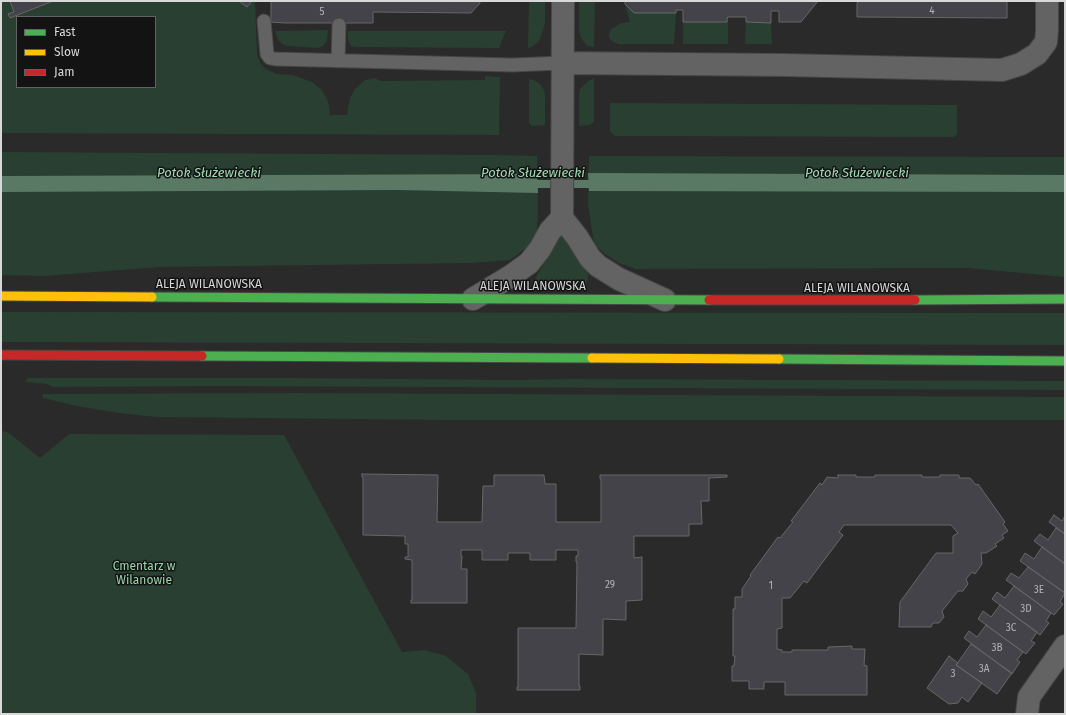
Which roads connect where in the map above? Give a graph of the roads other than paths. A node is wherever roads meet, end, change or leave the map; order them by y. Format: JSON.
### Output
{"nodes":[{"id":1,"x":562,"y":1,"type":"edge"},
{"id":2,"x":1047,"y":1,"type":"edge"},
{"id":3,"x":264,"y":21,"type":"dead end"},
{"id":4,"x":340,"y":25,"type":"dead end"},
{"id":5,"x":338,"y":61,"type":"junction"},
{"id":6,"x":562,"y":63,"type":"junction"},
{"id":7,"x":562,"y":211,"type":"junction"},
{"id":8,"x":1,"y":296,"type":"edge"},
{"id":9,"x":473,"y":299,"type":"junction"},
{"id":10,"x":1065,"y":299,"type":"edge"},
{"id":11,"x":664,"y":300,"type":"junction"},
{"id":12,"x":1,"y":355,"type":"edge"},
{"id":13,"x":1065,"y":361,"type":"edge"},
{"id":14,"x":1065,"y":646,"type":"edge"},
{"id":15,"x":1027,"y":714,"type":"edge"}],
"edges":[{"from":1,"to":6,"type":"street"},
{"from":2,"to":6,"type":"street"},
{"from":3,"to":5,"type":"lane"},
{"from":4,"to":5,"type":"lane"},
{"from":5,"to":6,"type":"lane"},
{"from":6,"to":7,"type":"street"},
{"from":7,"to":9,"type":"street"},
{"from":7,"to":11,"type":"street"},
{"from":8,"to":9,"type":"main road","name":"ALEJA WILANOWSKA"},
{"from":9,"to":11,"type":"main road","name":"ALEJA WILANOWSKA"},
{"from":10,"to":11,"type":"main road","name":"ALEJA WILANOWSKA"},
{"from":12,"to":13,"type":"main road"},
{"from":14,"to":15,"type":"street"}]}
